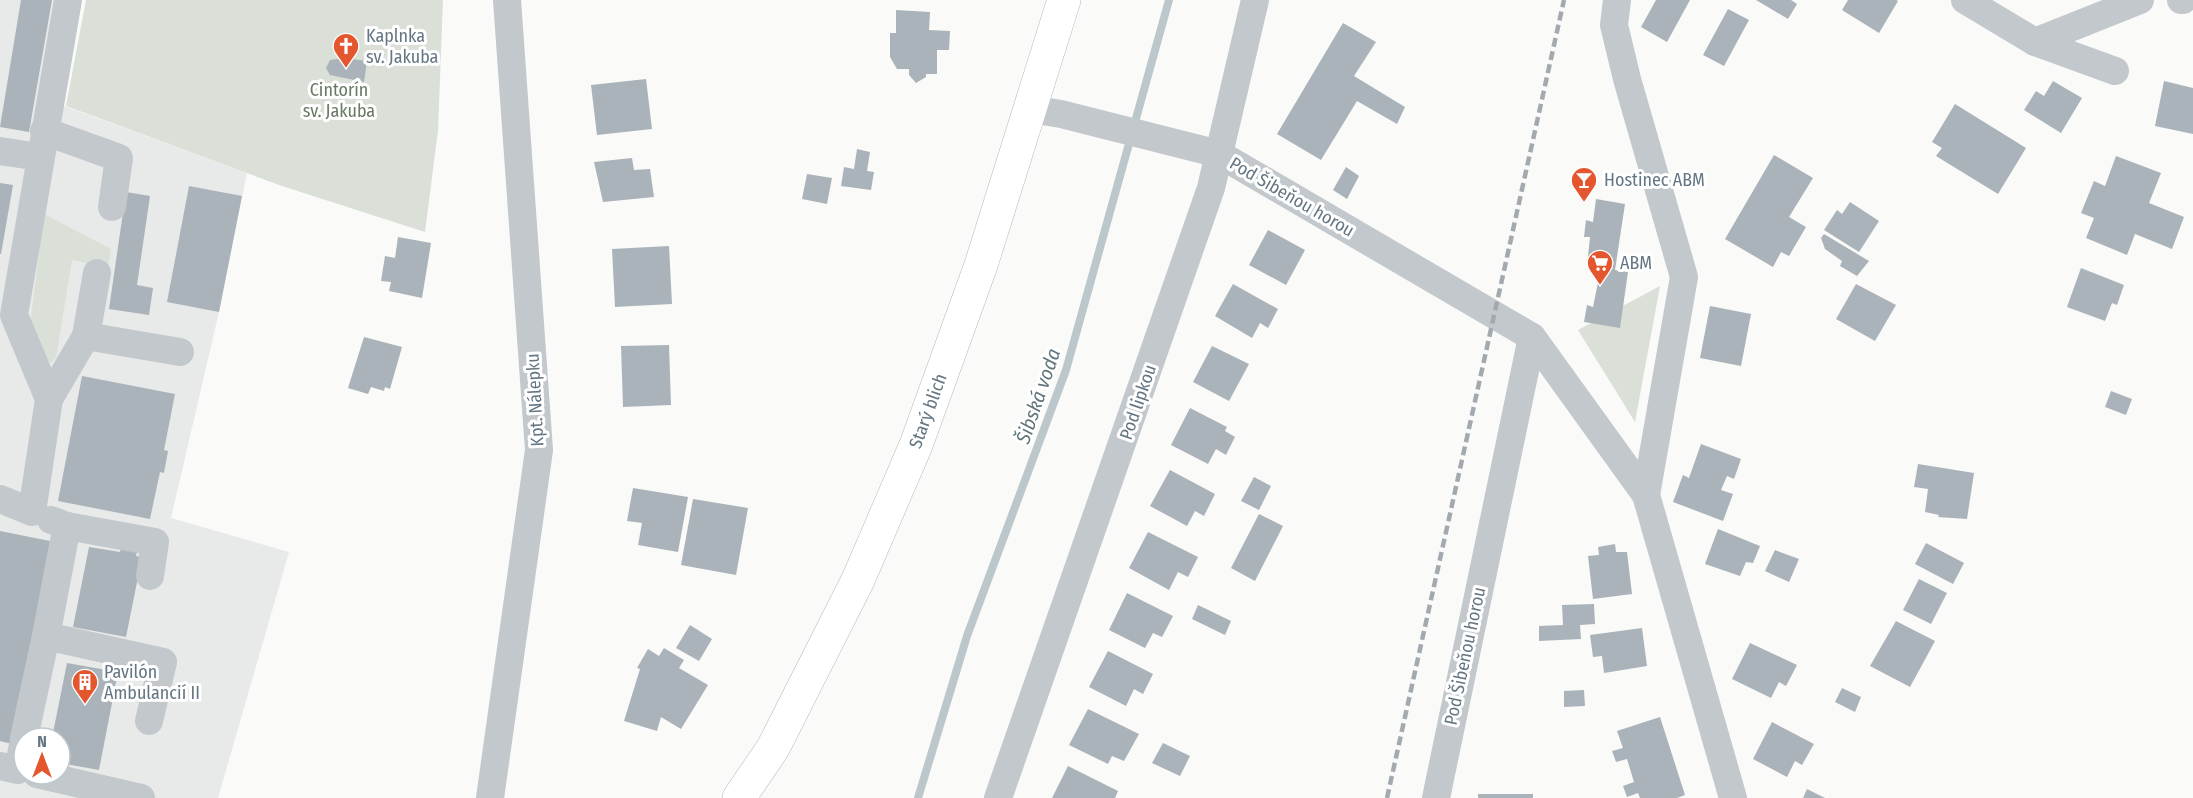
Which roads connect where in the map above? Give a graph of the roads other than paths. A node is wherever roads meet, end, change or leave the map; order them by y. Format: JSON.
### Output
{"nodes":[{"id":1,"x":68,"y":0,"type":"edge"},
{"id":2,"x":507,"y":0,"type":"edge"},
{"id":3,"x":1045,"y":0,"type":"edge"},
{"id":4,"x":1064,"y":0,"type":"edge"},
{"id":5,"x":1256,"y":0,"type":"edge"},
{"id":6,"x":1617,"y":0,"type":"edge"},
{"id":7,"x":1965,"y":0,"type":"edge"},
{"id":8,"x":2140,"y":0,"type":"edge"},
{"id":9,"x":1052,"y":41,"type":"junction"},
{"id":10,"x":2035,"y":42,"type":"junction"},
{"id":11,"x":2115,"y":71,"type":"dead end"},
{"id":12,"x":1031,"y":109,"type":"junction"},
{"id":13,"x":42,"y":144,"type":"junction"},
{"id":14,"x":0,"y":152,"type":"edge"},
{"id":15,"x":1219,"y":154,"type":"junction"},
{"id":16,"x":112,"y":207,"type":"dead end"},
{"id":17,"x":97,"y":273,"type":"dead end"},
{"id":18,"x":7,"y":320,"type":"edge"},
{"id":19,"x":86,"y":336,"type":"junction"},
{"id":20,"x":1532,"y":337,"type":"junction"},
{"id":21,"x":180,"y":352,"type":"dead end"},
{"id":22,"x":49,"y":399,"type":"junction"},
{"id":23,"x":1646,"y":495,"type":"junction"},
{"id":24,"x":0,"y":499,"type":"edge"},
{"id":25,"x":32,"y":512,"type":"junction"},
{"id":26,"x":67,"y":526,"type":"junction"},
{"id":27,"x":150,"y":576,"type":"dead end"},
{"id":28,"x":46,"y":636,"type":"junction"},
{"id":29,"x":149,"y":721,"type":"dead end"},
{"id":30,"x":27,"y":726,"type":"edge"},
{"id":31,"x":72,"y":782,"type":"edge"},
{"id":32,"x":141,"y":798,"type":"edge"},
{"id":33,"x":490,"y":798,"type":"edge"},
{"id":34,"x":739,"y":798,"type":"edge"},
{"id":35,"x":998,"y":798,"type":"edge"},
{"id":36,"x":1436,"y":798,"type":"edge"},
{"id":37,"x":1733,"y":798,"type":"edge"}],
"edges":[{"from":1,"to":13,"type":"street"},
{"from":2,"to":33,"type":"street","name":"Kpt. Nálepku"},
{"from":3,"to":9,"type":"street"},
{"from":4,"to":9,"type":"main road","name":"Starý blich"},
{"from":5,"to":15,"type":"street","name":"Pod lipkou"},
{"from":6,"to":23,"type":"street","name":"Pod Šibeňou horou"},
{"from":7,"to":10,"type":"street"},
{"from":8,"to":10,"type":"street"},
{"from":9,"to":12,"type":"main road","name":"Starý blich"},
{"from":10,"to":11,"type":"street"},
{"from":12,"to":15,"type":"street","name":"Pod Šibeňou horou"},
{"from":12,"to":34,"type":"main road","name":"Starý blich"},
{"from":13,"to":14,"type":"street"},
{"from":13,"to":16,"type":"street"},
{"from":13,"to":18,"type":"street"},
{"from":15,"to":20,"type":"street","name":"Pod Šibeňou horou"},
{"from":15,"to":35,"type":"street","name":"Pod lipkou"},
{"from":17,"to":19,"type":"street"},
{"from":18,"to":22,"type":"street"},
{"from":19,"to":21,"type":"street"},
{"from":19,"to":22,"type":"street"},
{"from":20,"to":23,"type":"street","name":"Pod Šibeňou horou"},
{"from":20,"to":36,"type":"street","name":"Pod Šibeňou horou"},
{"from":22,"to":25,"type":"street"},
{"from":23,"to":37,"type":"street","name":"Pod Šibeňou horou"},
{"from":24,"to":25,"type":"street"},
{"from":25,"to":26,"type":"street"},
{"from":26,"to":27,"type":"street"},
{"from":26,"to":28,"type":"street"},
{"from":28,"to":29,"type":"street"},
{"from":28,"to":30,"type":"street"},
{"from":31,"to":32,"type":"street"}]}
